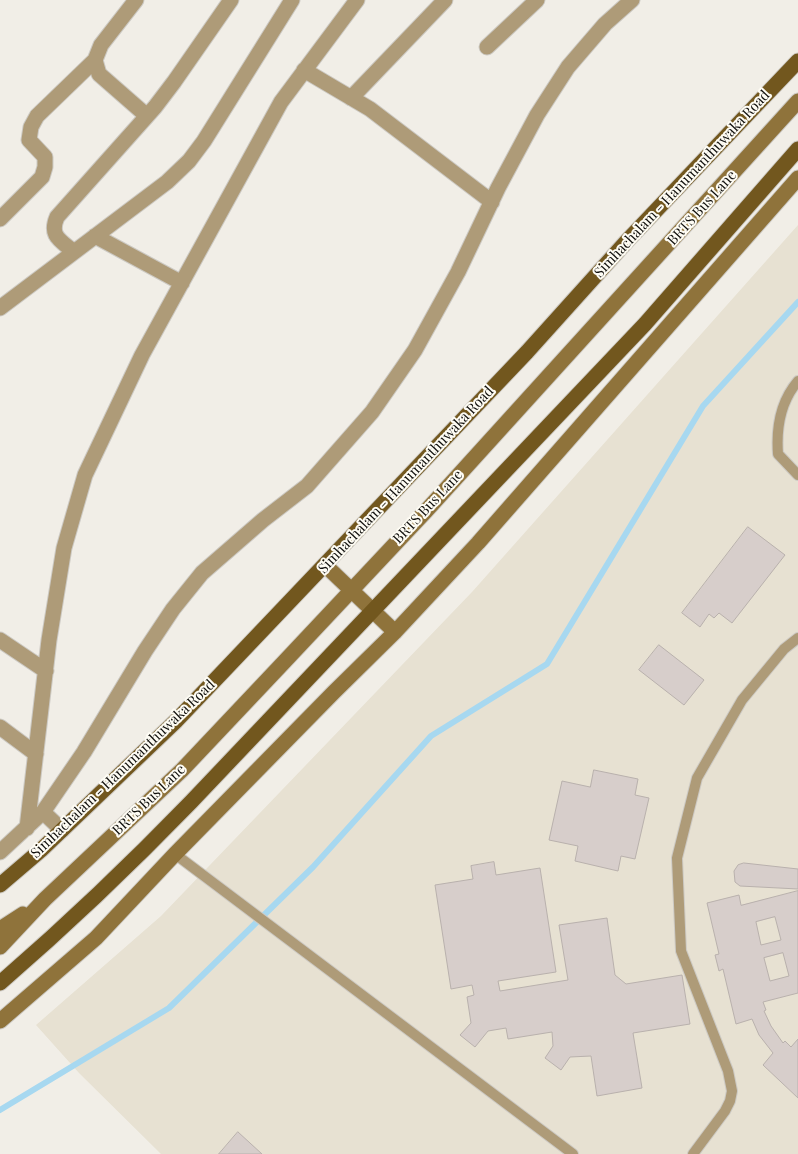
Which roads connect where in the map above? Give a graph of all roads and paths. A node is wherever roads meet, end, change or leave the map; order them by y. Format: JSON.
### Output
{"nodes":[{"id":1,"x":136,"y":0,"type":"edge"},
{"id":2,"x":230,"y":0,"type":"edge"},
{"id":3,"x":292,"y":0,"type":"edge"},
{"id":4,"x":357,"y":0,"type":"edge"},
{"id":5,"x":446,"y":0,"type":"edge"},
{"id":6,"x":537,"y":0,"type":"edge"},
{"id":7,"x":632,"y":0,"type":"edge"},
{"id":8,"x":487,"y":48,"type":"dead end"},
{"id":9,"x":95,"y":60,"type":"junction"},
{"id":10,"x":798,"y":61,"type":"edge"},
{"id":11,"x":304,"y":70,"type":"junction"},
{"id":12,"x":351,"y":98,"type":"junction"},
{"id":13,"x":798,"y":102,"type":"edge"},
{"id":14,"x":147,"y":116,"type":"junction"},
{"id":15,"x":798,"y":149,"type":"edge"},
{"id":16,"x":798,"y":178,"type":"edge"},
{"id":17,"x":492,"y":202,"type":"junction"},
{"id":18,"x":2,"y":213,"type":"edge"},
{"id":19,"x":95,"y":236,"type":"junction"},
{"id":20,"x":74,"y":252,"type":"junction"},
{"id":21,"x":182,"y":283,"type":"junction"},
{"id":22,"x":0,"y":308,"type":"edge"},
{"id":23,"x":798,"y":381,"type":"edge"},
{"id":24,"x":798,"y":475,"type":"edge"},
{"id":25,"x":326,"y":564,"type":"junction"},
{"id":26,"x":351,"y":590,"type":"junction"},
{"id":27,"x":373,"y":610,"type":"junction"},
{"id":28,"x":395,"y":632,"type":"junction"},
{"id":29,"x":798,"y":638,"type":"edge"},
{"id":30,"x":0,"y":640,"type":"edge"},
{"id":31,"x":46,"y":672,"type":"junction"},
{"id":32,"x":0,"y":727,"type":"edge"},
{"id":33,"x":36,"y":754,"type":"junction"},
{"id":34,"x":43,"y":812,"type":"junction"},
{"id":35,"x":27,"y":828,"type":"junction"},
{"id":36,"x":62,"y":830,"type":"junction"},
{"id":37,"x":0,"y":852,"type":"edge"},
{"id":38,"x":175,"y":854,"type":"junction"},
{"id":39,"x":0,"y":885,"type":"edge"},
{"id":40,"x":46,"y":900,"type":"junction"},
{"id":41,"x":0,"y":929,"type":"edge"},
{"id":42,"x":0,"y":947,"type":"edge"},
{"id":43,"x":0,"y":983,"type":"edge"},
{"id":44,"x":0,"y":1021,"type":"edge"},
{"id":45,"x":573,"y":1154,"type":"edge"},
{"id":46,"x":693,"y":1154,"type":"edge"}],
"edges":[{"from":1,"to":9,"type":"street"},
{"from":2,"to":14,"type":"street"},
{"from":3,"to":19,"type":"street"},
{"from":4,"to":11,"type":"street"},
{"from":5,"to":12,"type":"street"},
{"from":6,"to":8,"type":"street"},
{"from":7,"to":17,"type":"street"},
{"from":9,"to":14,"type":"street"},
{"from":9,"to":18,"type":"street"},
{"from":10,"to":25,"type":"main road","name":"Simhachalam - Hanumanthuwaka Road"},
{"from":11,"to":12,"type":"street"},
{"from":11,"to":21,"type":"street"},
{"from":12,"to":17,"type":"street"},
{"from":13,"to":26,"type":"street","name":"BRTS Bus Lane"},
{"from":14,"to":20,"type":"street"},
{"from":15,"to":27,"type":"main road"},
{"from":16,"to":28,"type":"street"},
{"from":17,"to":34,"type":"street"},
{"from":19,"to":20,"type":"street"},
{"from":19,"to":21,"type":"street"},
{"from":20,"to":22,"type":"street"},
{"from":21,"to":31,"type":"street"},
{"from":23,"to":24,"type":"lane"},
{"from":25,"to":26,"type":"street"},
{"from":25,"to":36,"type":"main road","name":"Simhachalam - Hanumanthuwaka Road"},
{"from":26,"to":27,"type":"street"},
{"from":26,"to":40,"type":"street","name":"BRTS Bus Lane"},
{"from":27,"to":28,"type":"street"},
{"from":27,"to":43,"type":"main road"},
{"from":28,"to":38,"type":"street"},
{"from":29,"to":46,"type":"lane"},
{"from":30,"to":31,"type":"street"},
{"from":31,"to":33,"type":"street"},
{"from":32,"to":33,"type":"street"},
{"from":33,"to":35,"type":"street"},
{"from":34,"to":35,"type":"street"},
{"from":34,"to":36,"type":"street"},
{"from":35,"to":37,"type":"street"},
{"from":36,"to":39,"type":"main road","name":"Simhachalam - Hanumanthuwaka Road"},
{"from":38,"to":44,"type":"street"},
{"from":38,"to":45,"type":"lane"},
{"from":40,"to":41,"type":"street","name":"BRTS Bus Lane"},
{"from":40,"to":42,"type":"street","name":"BRTS Bus Lane"}]}
